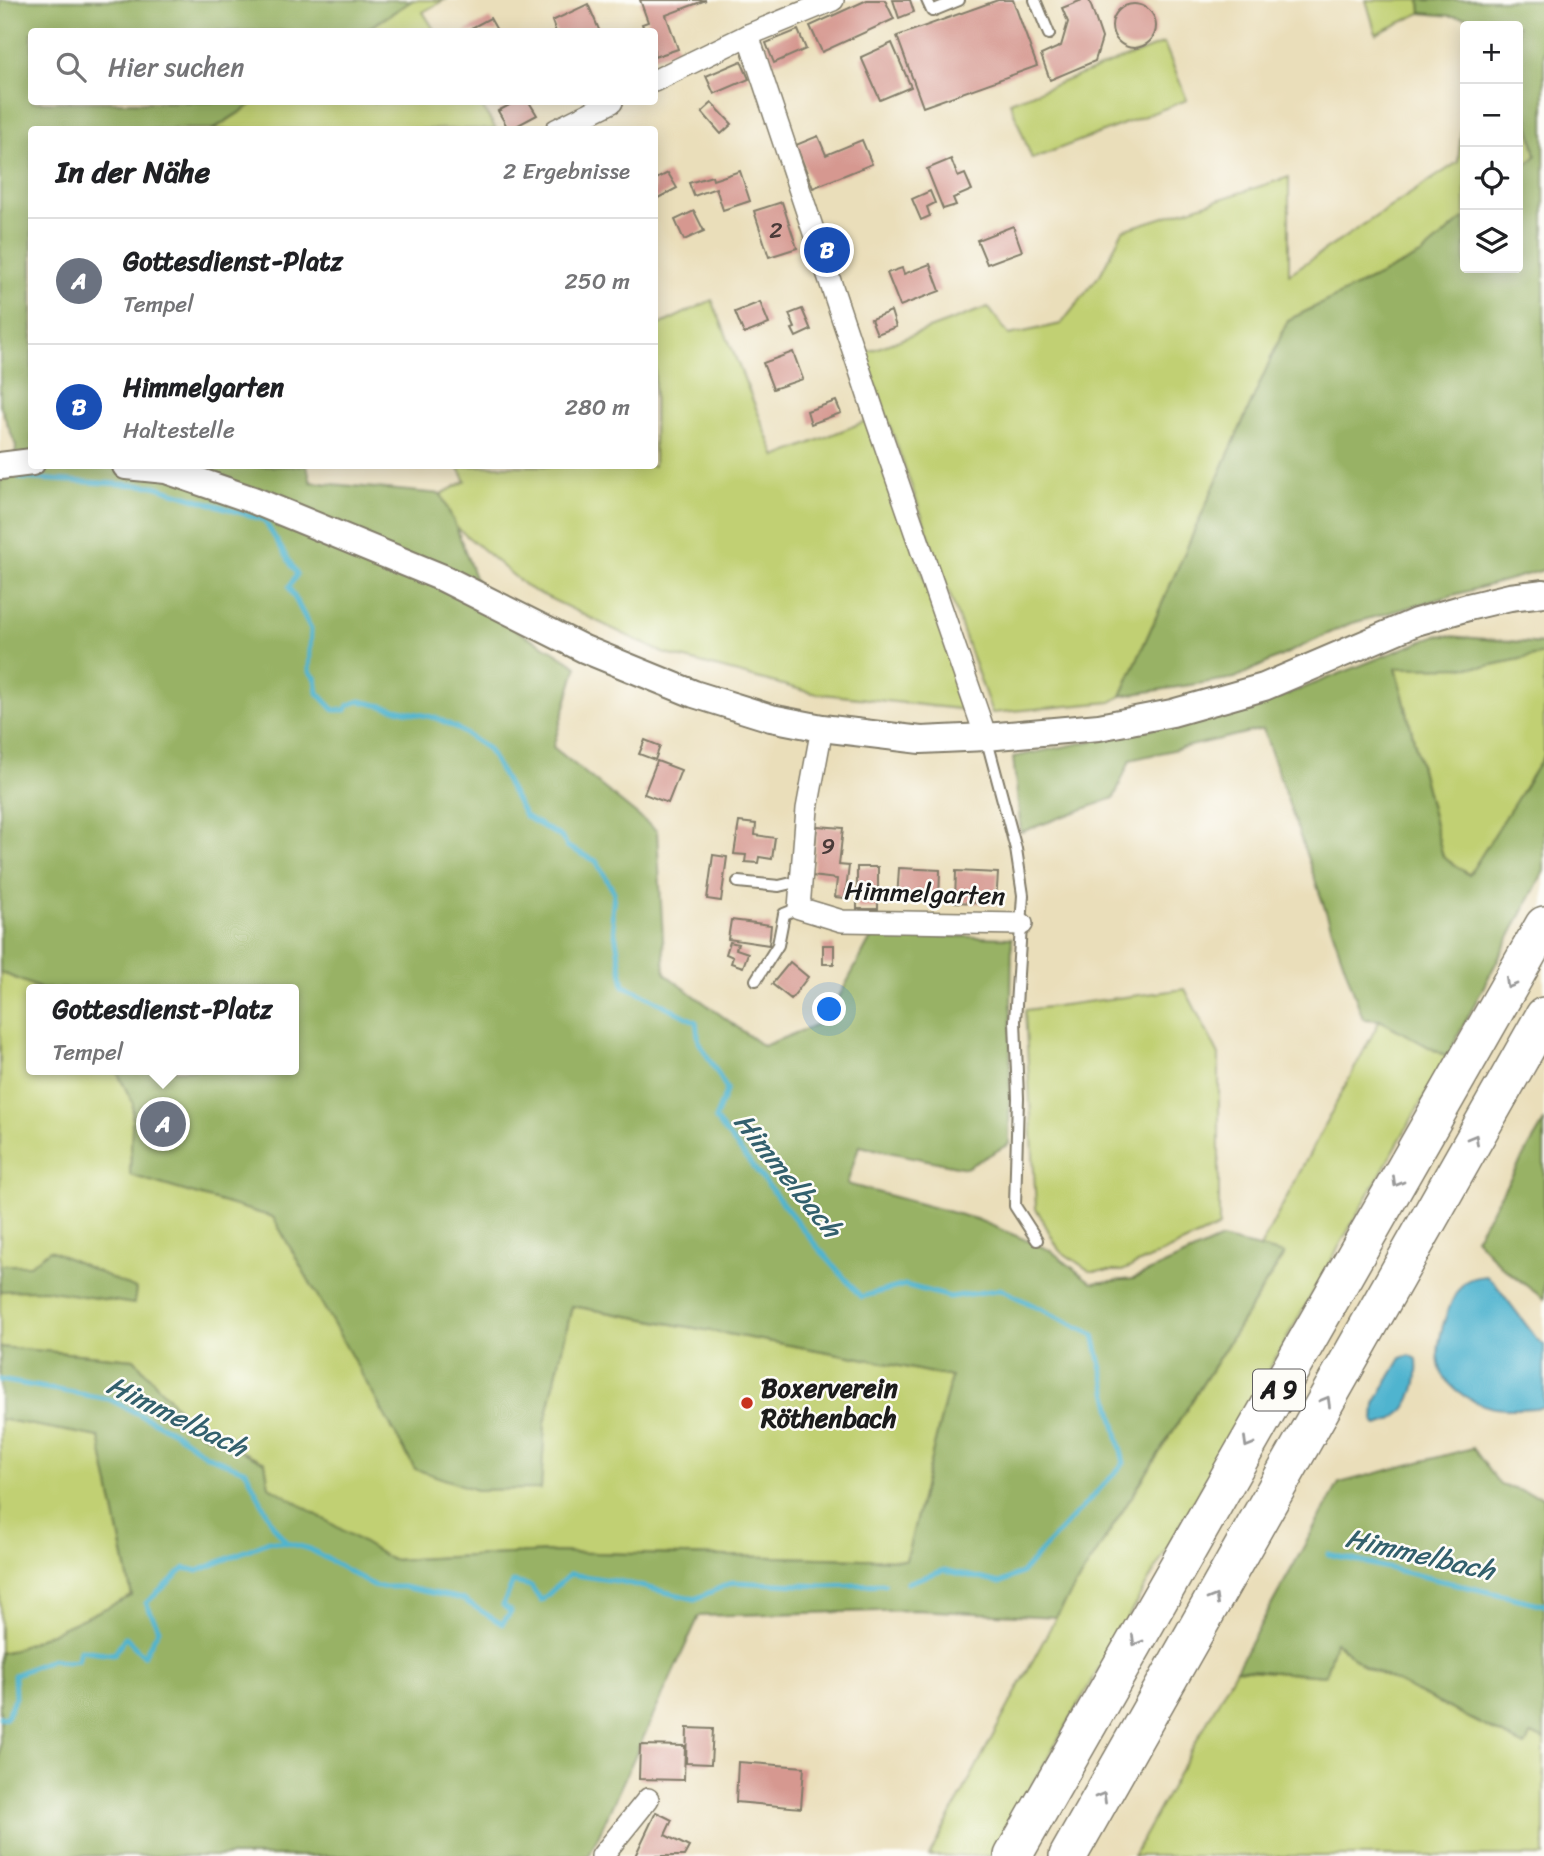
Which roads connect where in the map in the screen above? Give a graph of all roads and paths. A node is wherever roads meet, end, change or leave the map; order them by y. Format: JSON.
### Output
{"nodes":[{"id":1,"x":927,"y":0,"type":"edge"},
{"id":2,"x":959,"y":0,"type":"edge"},
{"id":3,"x":1035,"y":0,"type":"edge"},
{"id":4,"x":829,"y":1,"type":"edge"},
{"id":5,"x":1049,"y":34,"type":"dead end"},
{"id":6,"x":748,"y":35,"type":"junction"},
{"id":7,"x":658,"y":79,"type":"edge"},
{"id":8,"x":606,"y":105,"type":"edge"},
{"id":9,"x":564,"y":126,"type":"edge"},
{"id":10,"x":28,"y":462,"type":"edge"},
{"id":11,"x":0,"y":466,"type":"edge"},
{"id":12,"x":156,"y":469,"type":"edge"},
{"id":13,"x":1544,"y":593,"type":"edge"},
{"id":14,"x":822,"y":728,"type":"junction"},
{"id":15,"x":986,"y":737,"type":"junction"},
{"id":16,"x":800,"y":881,"type":"junction"},
{"id":17,"x":738,"y":882,"type":"dead end"},
{"id":18,"x":799,"y":908,"type":"junction"},
{"id":19,"x":1022,"y":924,"type":"junction"},
{"id":20,"x":1544,"y":925,"type":"edge"},
{"id":21,"x":756,"y":981,"type":"dead end"},
{"id":22,"x":1544,"y":1016,"type":"edge"},
{"id":23,"x":1037,"y":1240,"type":"dead end"},
{"id":24,"x":648,"y":1799,"type":"dead end"},
{"id":25,"x":602,"y":1856,"type":"edge"},
{"id":26,"x":1013,"y":1856,"type":"edge"},
{"id":27,"x":1068,"y":1856,"type":"edge"}],
"edges":[{"from":1,"to":2,"type":"lane"},
{"from":3,"to":5,"type":"lane"},
{"from":4,"to":6,"type":"street"},
{"from":6,"to":7,"type":"street"},
{"from":6,"to":15,"type":"street"},
{"from":8,"to":9,"type":"street"},
{"from":10,"to":11,"type":"street"},
{"from":12,"to":14,"type":"street"},
{"from":13,"to":15,"type":"street"},
{"from":14,"to":15,"type":"street"},
{"from":14,"to":16,"type":"street"},
{"from":15,"to":19,"type":"lane"},
{"from":16,"to":17,"type":"lane"},
{"from":16,"to":18,"type":"street"},
{"from":18,"to":19,"type":"street","name":"Himmelgarten"},
{"from":18,"to":21,"type":"lane"},
{"from":19,"to":23,"type":"lane"},
{"from":20,"to":26,"type":"highway","number":"A 9","one_way":true},
{"from":27,"to":22,"type":"highway","number":"A 9","one_way":true},
{"from":24,"to":25,"type":"street"}]}
